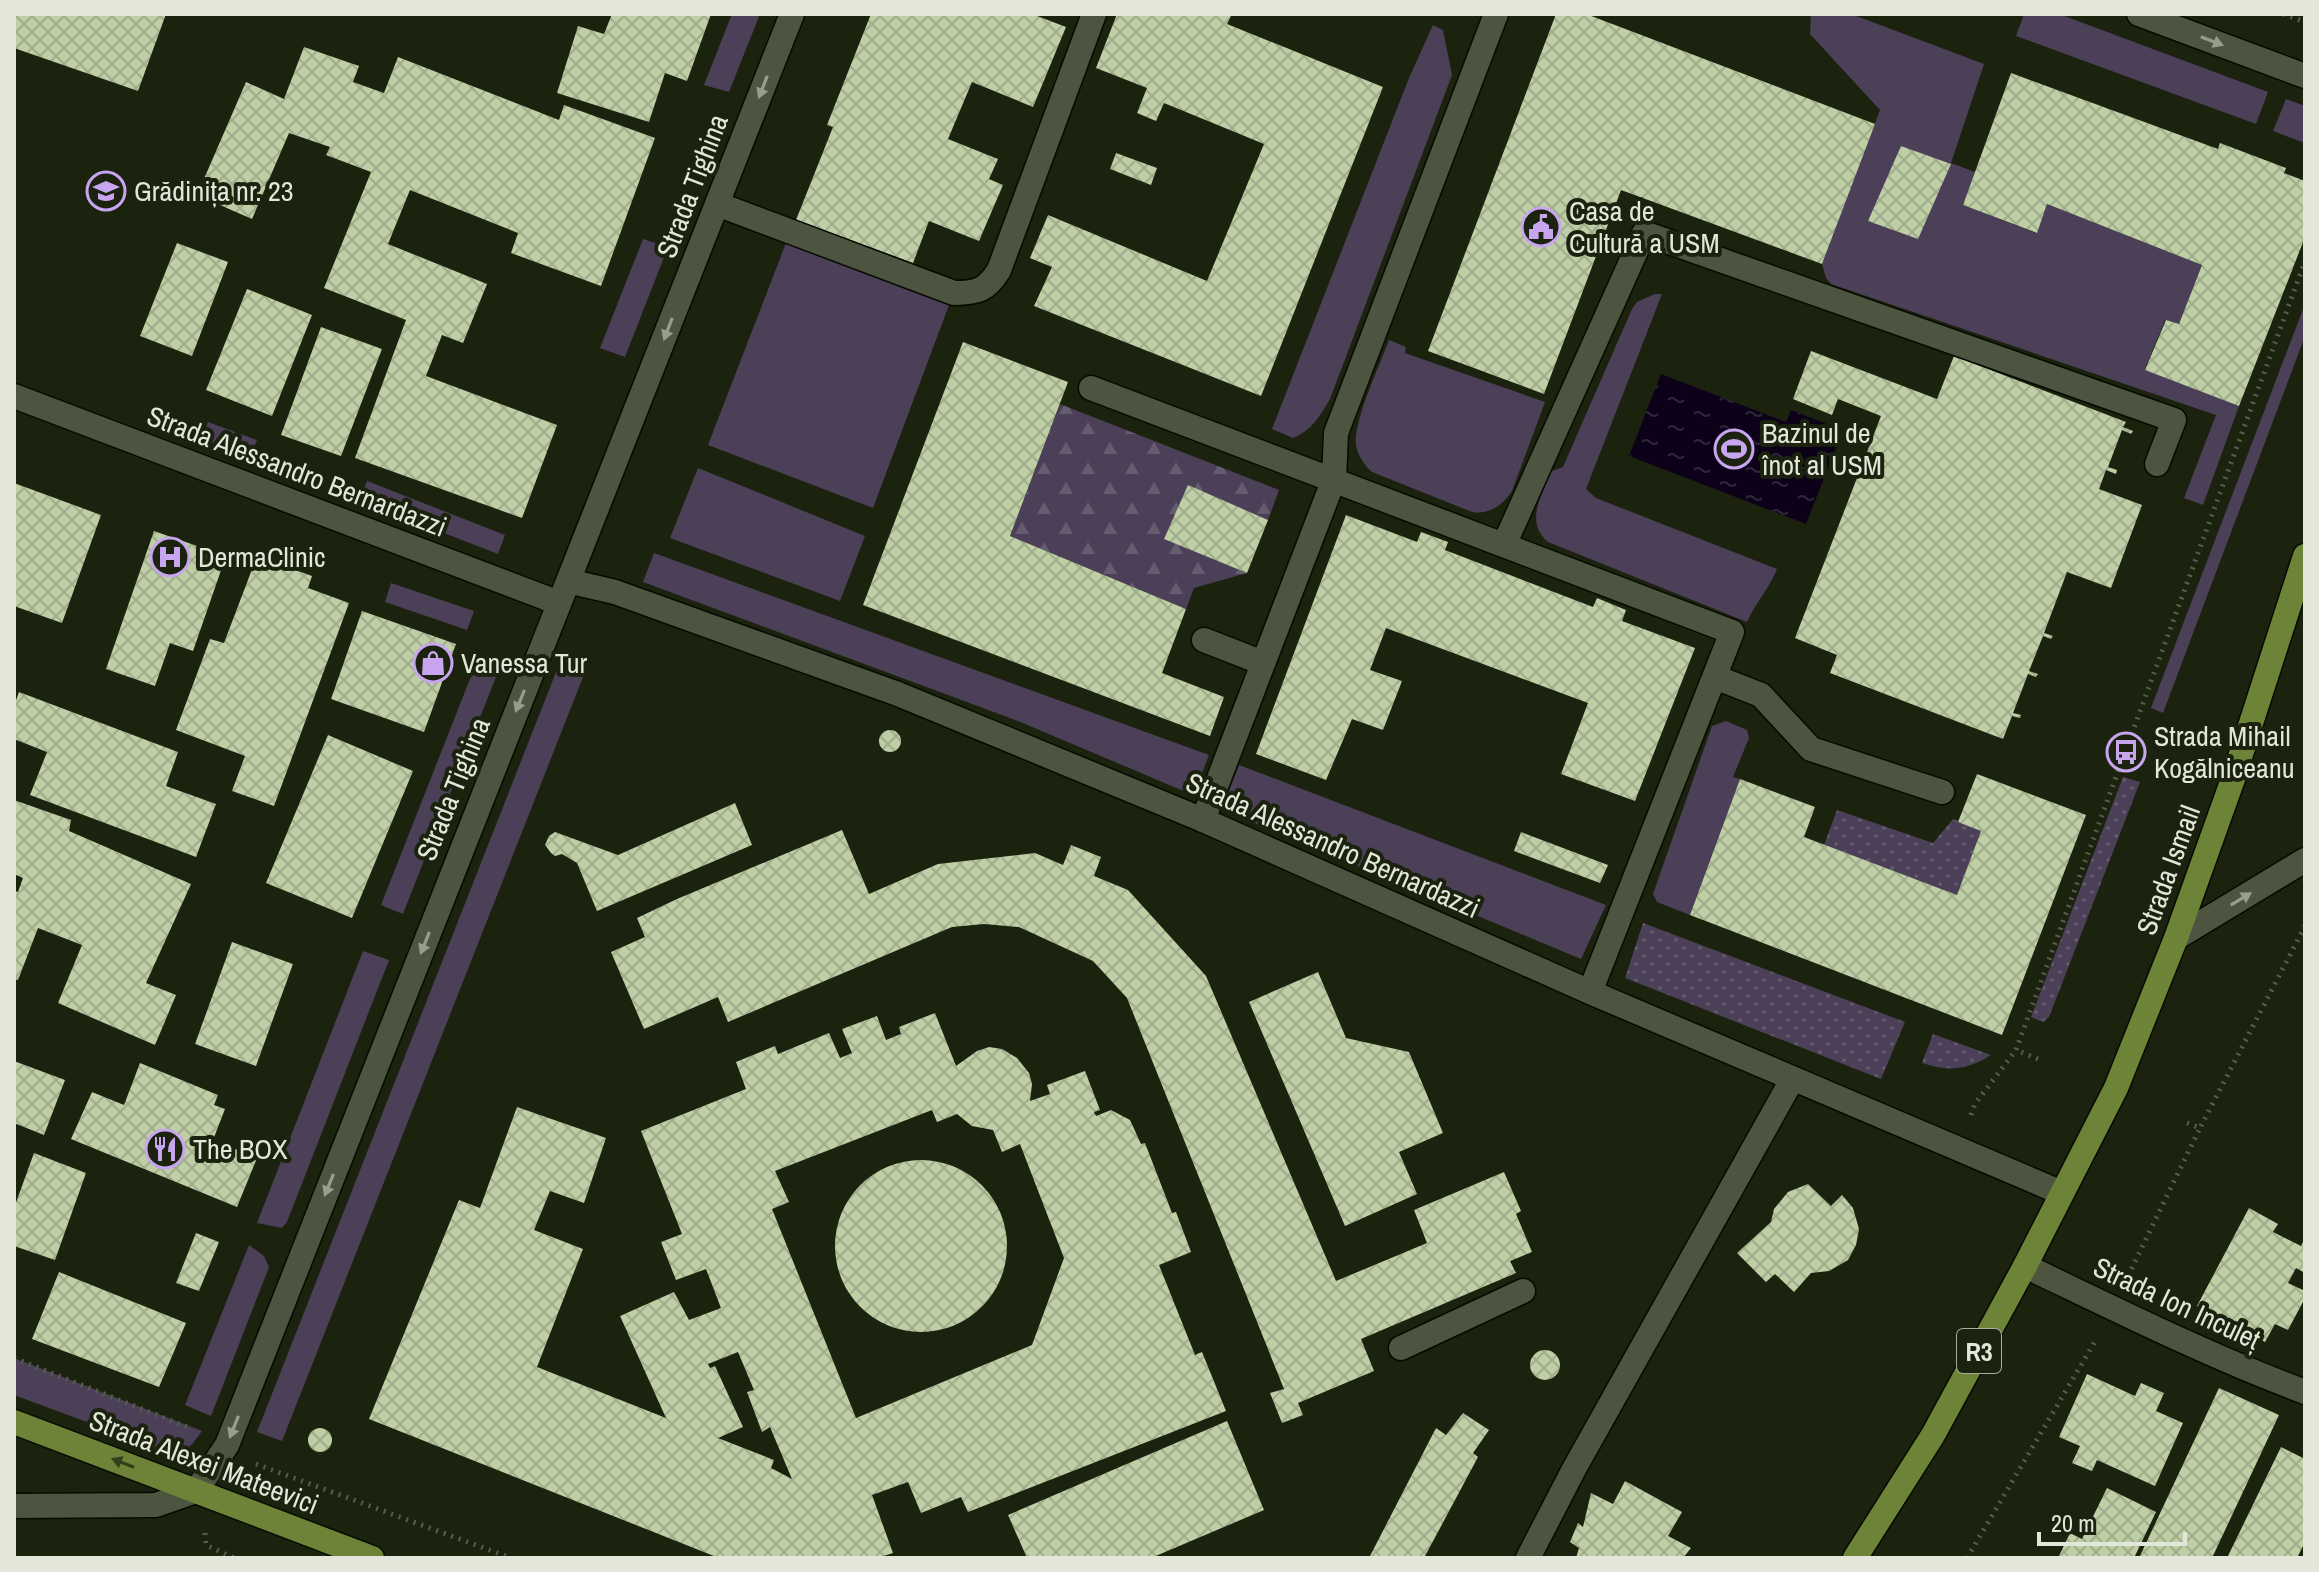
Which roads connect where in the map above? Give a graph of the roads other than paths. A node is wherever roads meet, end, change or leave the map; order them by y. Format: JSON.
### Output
{"nodes":[{"id":1,"x":792,"y":14,"type":"edge"},
{"id":2,"x":1094,"y":14,"type":"edge"},
{"id":3,"x":1496,"y":14,"type":"edge"},
{"id":4,"x":2139,"y":14,"type":"edge"},
{"id":5,"x":2305,"y":76,"type":"edge"},
{"id":6,"x":717,"y":204,"type":"junction"},
{"id":7,"x":1091,"y":388,"type":"dead end"},
{"id":8,"x":14,"y":396,"type":"edge"},
{"id":9,"x":2157,"y":464,"type":"dead end"},
{"id":10,"x":1334,"y":479,"type":"junction"},
{"id":11,"x":1504,"y":545,"type":"junction"},
{"id":12,"x":2305,"y":556,"type":"edge"},
{"id":13,"x":564,"y":592,"type":"junction"},
{"id":14,"x":1204,"y":640,"type":"dead end"},
{"id":15,"x":1263,"y":663,"type":"junction"},
{"id":16,"x":1715,"y":677,"type":"junction"},
{"id":17,"x":1942,"y":792,"type":"dead end"},
{"id":18,"x":1203,"y":820,"type":"junction"},
{"id":19,"x":2305,"y":860,"type":"edge"},
{"id":20,"x":2176,"y":938,"type":"junction"},
{"id":21,"x":1590,"y":992,"type":"junction"},
{"id":22,"x":1792,"y":1080,"type":"junction"},
{"id":23,"x":2062,"y":1193,"type":"junction"},
{"id":24,"x":2025,"y":1266,"type":"junction"},
{"id":25,"x":1523,"y":1291,"type":"dead end"},
{"id":26,"x":1401,"y":1348,"type":"dead end"},
{"id":27,"x":2305,"y":1392,"type":"edge"},
{"id":28,"x":14,"y":1422,"type":"edge"},
{"id":29,"x":196,"y":1491,"type":"junction"},
{"id":30,"x":14,"y":1506,"type":"edge"},
{"id":31,"x":372,"y":1558,"type":"edge"},
{"id":32,"x":1528,"y":1558,"type":"edge"},
{"id":33,"x":1855,"y":1558,"type":"edge"}],
"edges":[{"from":1,"to":6,"type":"street","name":"Strada Tighina","one_way":true},
{"from":2,"to":6,"type":"street"},
{"from":3,"to":10,"type":"street"},
{"from":4,"to":5,"type":"street","one_way":true},
{"from":6,"to":13,"type":"street","name":"Strada Tighina","one_way":true},
{"from":7,"to":10,"type":"street"},
{"from":8,"to":13,"type":"street","name":"Strada Alessandro Bernardazzi"},
{"from":9,"to":11,"type":"street"},
{"from":10,"to":11,"type":"street"},
{"from":10,"to":15,"type":"street"},
{"from":11,"to":16,"type":"street"},
{"from":12,"to":20,"type":"main road","name":"Strada Ismail","number":"R3"},
{"from":13,"to":18,"type":"street","name":"Strada Alessandro Bernardazzi"},
{"from":13,"to":29,"type":"street","name":"Strada Tighina","one_way":true},
{"from":14,"to":15,"type":"street"},
{"from":15,"to":18,"type":"street"},
{"from":16,"to":17,"type":"street"},
{"from":16,"to":21,"type":"street"},
{"from":18,"to":21,"type":"street","name":"Strada Alessandro Bernardazzi"},
{"from":20,"to":19,"type":"street","one_way":true},
{"from":20,"to":23,"type":"main road","name":"Strada Ismail","number":"R3"},
{"from":21,"to":22,"type":"street","name":"Strada Alessandro Bernardazzi"},
{"from":22,"to":23,"type":"street","name":"Strada Alessandro Bernardazzi"},
{"from":22,"to":32,"type":"street"},
{"from":23,"to":24,"type":"main road","number":"R3"},
{"from":24,"to":27,"type":"street","name":"Strada Ion Inculeț"},
{"from":24,"to":33,"type":"main road","number":"R3"},
{"from":25,"to":26,"type":"street"},
{"from":29,"to":28,"type":"main road","name":"Strada Alexei Mateevici","one_way":true},
{"from":29,"to":30,"type":"street"},
{"from":29,"to":31,"type":"main road","name":"Strada Alexei Mateevici"}]}
